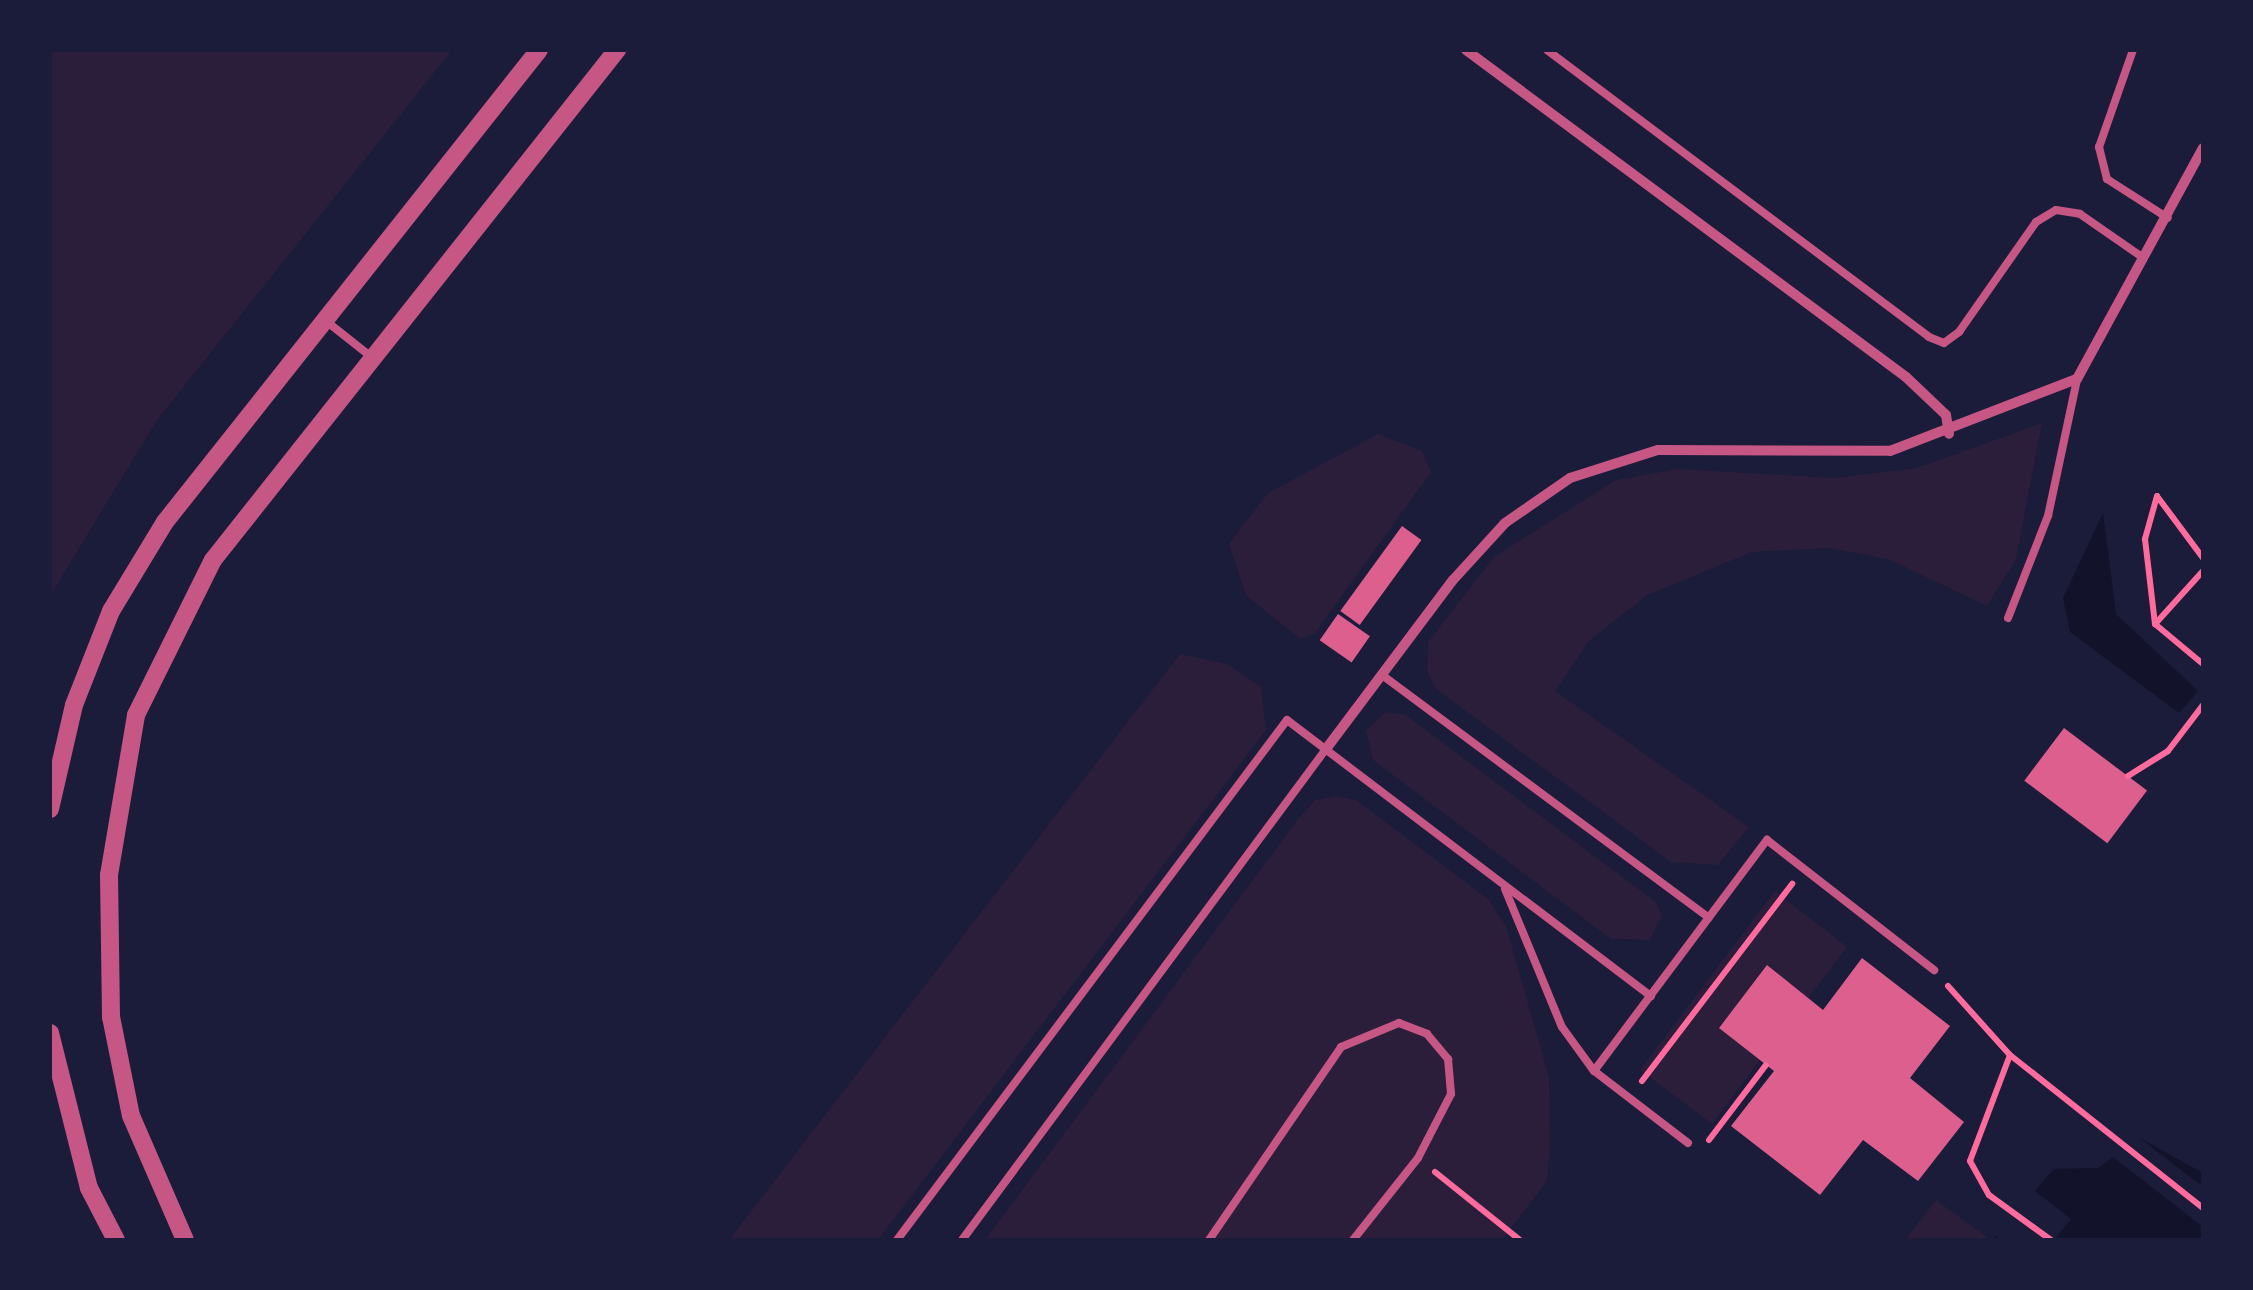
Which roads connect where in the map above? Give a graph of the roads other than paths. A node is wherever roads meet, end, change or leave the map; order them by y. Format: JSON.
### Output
{"nodes":[{"id":1,"x":539,"y":50,"type":"edge"},
{"id":2,"x":618,"y":50,"type":"edge"},
{"id":3,"x":1466,"y":50,"type":"edge"},
{"id":4,"x":1547,"y":50,"type":"edge"},
{"id":5,"x":2133,"y":50,"type":"edge"},
{"id":6,"x":2203,"y":148,"type":"edge"},
{"id":7,"x":2168,"y":218,"type":"junction"},
{"id":8,"x":2142,"y":257,"type":"junction"},
{"id":9,"x":326,"y":320,"type":"junction"},
{"id":10,"x":374,"y":358,"type":"junction"},
{"id":11,"x":2078,"y":379,"type":"junction"},
{"id":12,"x":1949,"y":434,"type":"junction"},
{"id":13,"x":2008,"y":618,"type":"dead end"},
{"id":14,"x":1382,"y":675,"type":"junction"},
{"id":15,"x":1326,"y":750,"type":"junction"},
{"id":16,"x":50,"y":810,"type":"edge"},
{"id":17,"x":1504,"y":884,"type":"junction"},
{"id":18,"x":1709,"y":918,"type":"junction"},
{"id":19,"x":1934,"y":970,"type":"road end"},
{"id":20,"x":1651,"y":996,"type":"junction"},
{"id":21,"x":50,"y":1033,"type":"edge"},
{"id":22,"x":1594,"y":1071,"type":"junction"},
{"id":23,"x":1688,"y":1143,"type":"dead end"},
{"id":24,"x":116,"y":1240,"type":"edge"},
{"id":25,"x":185,"y":1240,"type":"edge"},
{"id":26,"x":898,"y":1240,"type":"edge"},
{"id":27,"x":962,"y":1240,"type":"edge"},
{"id":28,"x":1209,"y":1240,"type":"edge"},
{"id":29,"x":1353,"y":1240,"type":"edge"}],
"edges":[{"from":1,"to":9,"type":"street"},
{"from":2,"to":10,"type":"street"},
{"from":3,"to":12,"type":"street"},
{"from":4,"to":8,"type":"lane"},
{"from":5,"to":7,"type":"lane"},
{"from":6,"to":7,"type":"street"},
{"from":7,"to":8,"type":"street"},
{"from":8,"to":11,"type":"street"},
{"from":9,"to":10,"type":"lane"},
{"from":9,"to":16,"type":"street"},
{"from":10,"to":25,"type":"street"},
{"from":11,"to":12,"type":"street"},
{"from":11,"to":13,"type":"lane"},
{"from":12,"to":14,"type":"street"},
{"from":14,"to":15,"type":"street"},
{"from":14,"to":18,"type":"lane"},
{"from":15,"to":17,"type":"lane"},
{"from":15,"to":26,"type":"lane"},
{"from":15,"to":27,"type":"lane"},
{"from":17,"to":20,"type":"lane"},
{"from":17,"to":22,"type":"lane"},
{"from":18,"to":19,"type":"lane"},
{"from":18,"to":20,"type":"lane"},
{"from":20,"to":22,"type":"lane"},
{"from":21,"to":24,"type":"street"},
{"from":22,"to":23,"type":"lane"},
{"from":28,"to":29,"type":"lane"}]}
